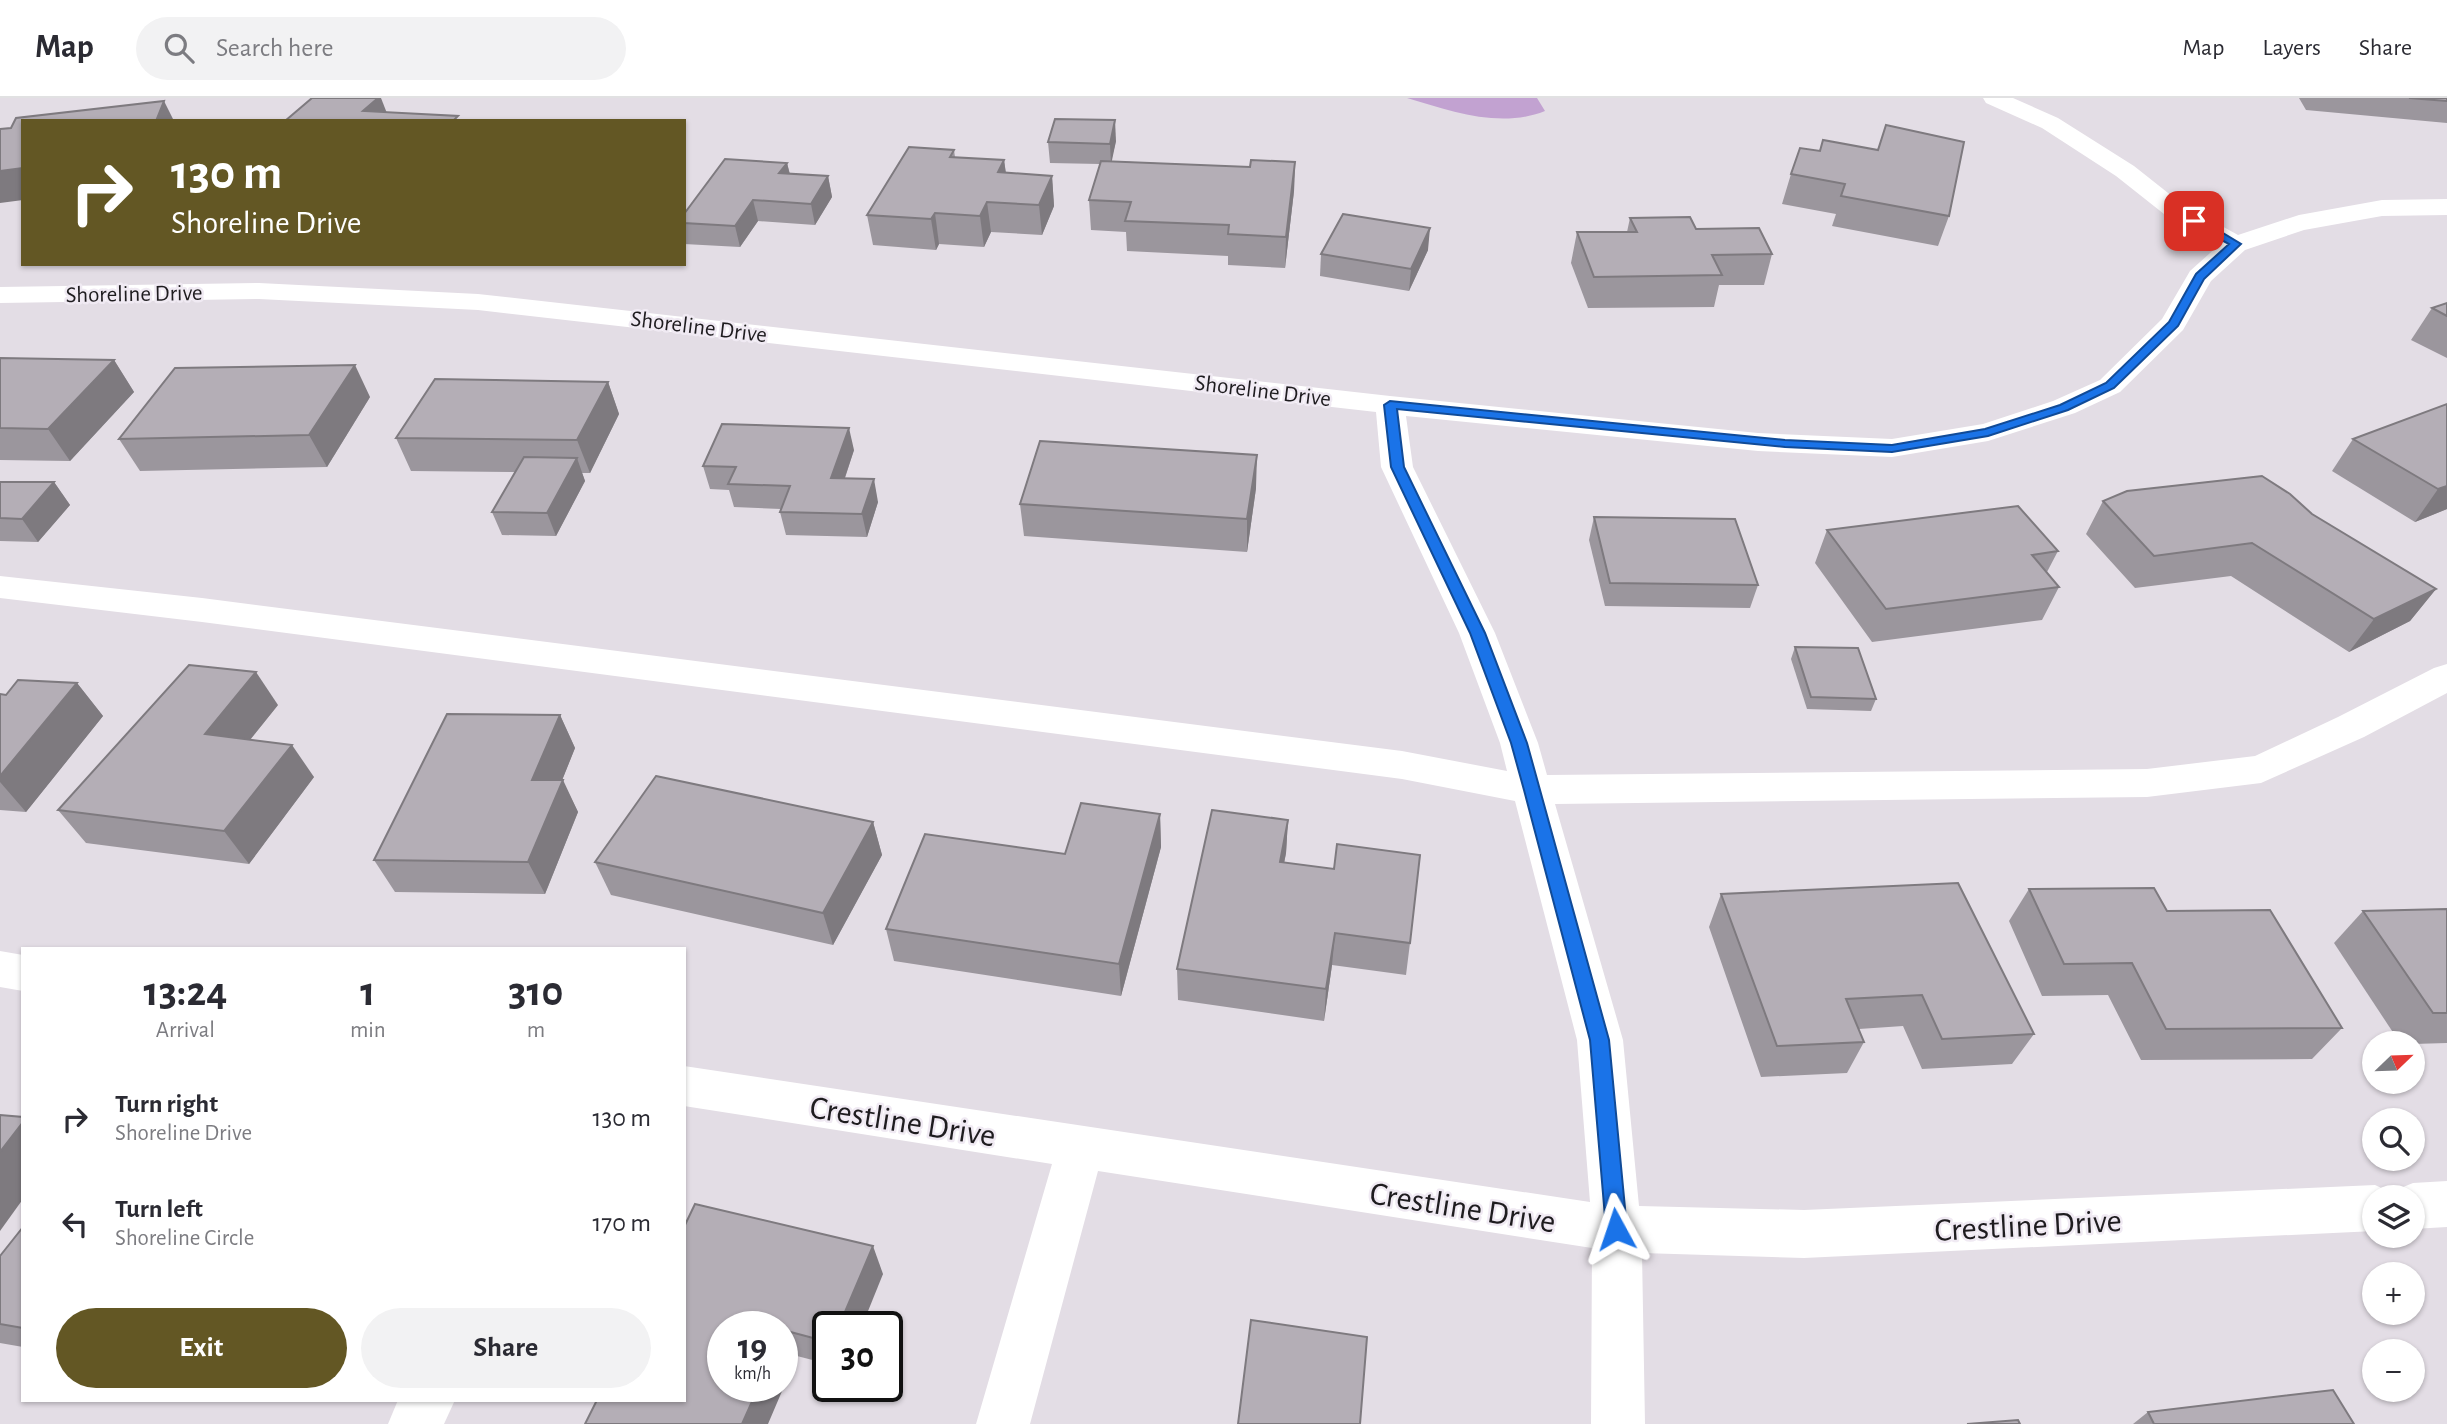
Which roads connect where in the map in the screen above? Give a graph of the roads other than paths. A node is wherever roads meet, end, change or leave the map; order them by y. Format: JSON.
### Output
{"nodes":[{"id":1,"x":1994,"y":98,"type":"edge"},
{"id":2,"x":2447,"y":207,"type":"edge"},
{"id":3,"x":2236,"y":244,"type":"junction"},
{"id":4,"x":0,"y":295,"type":"edge"},
{"id":5,"x":1390,"y":405,"type":"junction"},
{"id":6,"x":0,"y":587,"type":"edge"},
{"id":7,"x":2447,"y":677,"type":"edge"},
{"id":8,"x":1532,"y":790,"type":"junction"},
{"id":9,"x":0,"y":969,"type":"edge"},
{"id":10,"x":21,"y":973,"type":"edge"},
{"id":11,"x":686,"y":1086,"type":"edge"},
{"id":12,"x":1080,"y":1147,"type":"junction"},
{"id":13,"x":2447,"y":1204,"type":"edge"},
{"id":14,"x":2425,"y":1205,"type":"edge"},
{"id":15,"x":2362,"y":1209,"type":"edge"},
{"id":16,"x":1616,"y":1229,"type":"junction"},
{"id":17,"x":427,"y":1402,"type":"edge"},
{"id":18,"x":415,"y":1424,"type":"edge"},
{"id":19,"x":1003,"y":1424,"type":"edge"},
{"id":20,"x":1618,"y":1424,"type":"edge"}],
"edges":[{"from":1,"to":3,"type":"street"},
{"from":2,"to":3,"type":"street","name":"Shoreline Drive"},
{"from":3,"to":5,"type":"street","name":"Shoreline Drive"},
{"from":4,"to":5,"type":"street","name":"Shoreline Drive"},
{"from":5,"to":8,"type":"street"},
{"from":6,"to":8,"type":"street"},
{"from":7,"to":8,"type":"street"},
{"from":8,"to":16,"type":"street"},
{"from":9,"to":10,"type":"street"},
{"from":11,"to":12,"type":"street","name":"Crestline Drive"},
{"from":12,"to":16,"type":"street","name":"Crestline Drive"},
{"from":12,"to":19,"type":"street"},
{"from":13,"to":14,"type":"street"},
{"from":15,"to":16,"type":"street","name":"Crestline Drive"},
{"from":16,"to":20,"type":"street"},
{"from":17,"to":18,"type":"street"}]}
